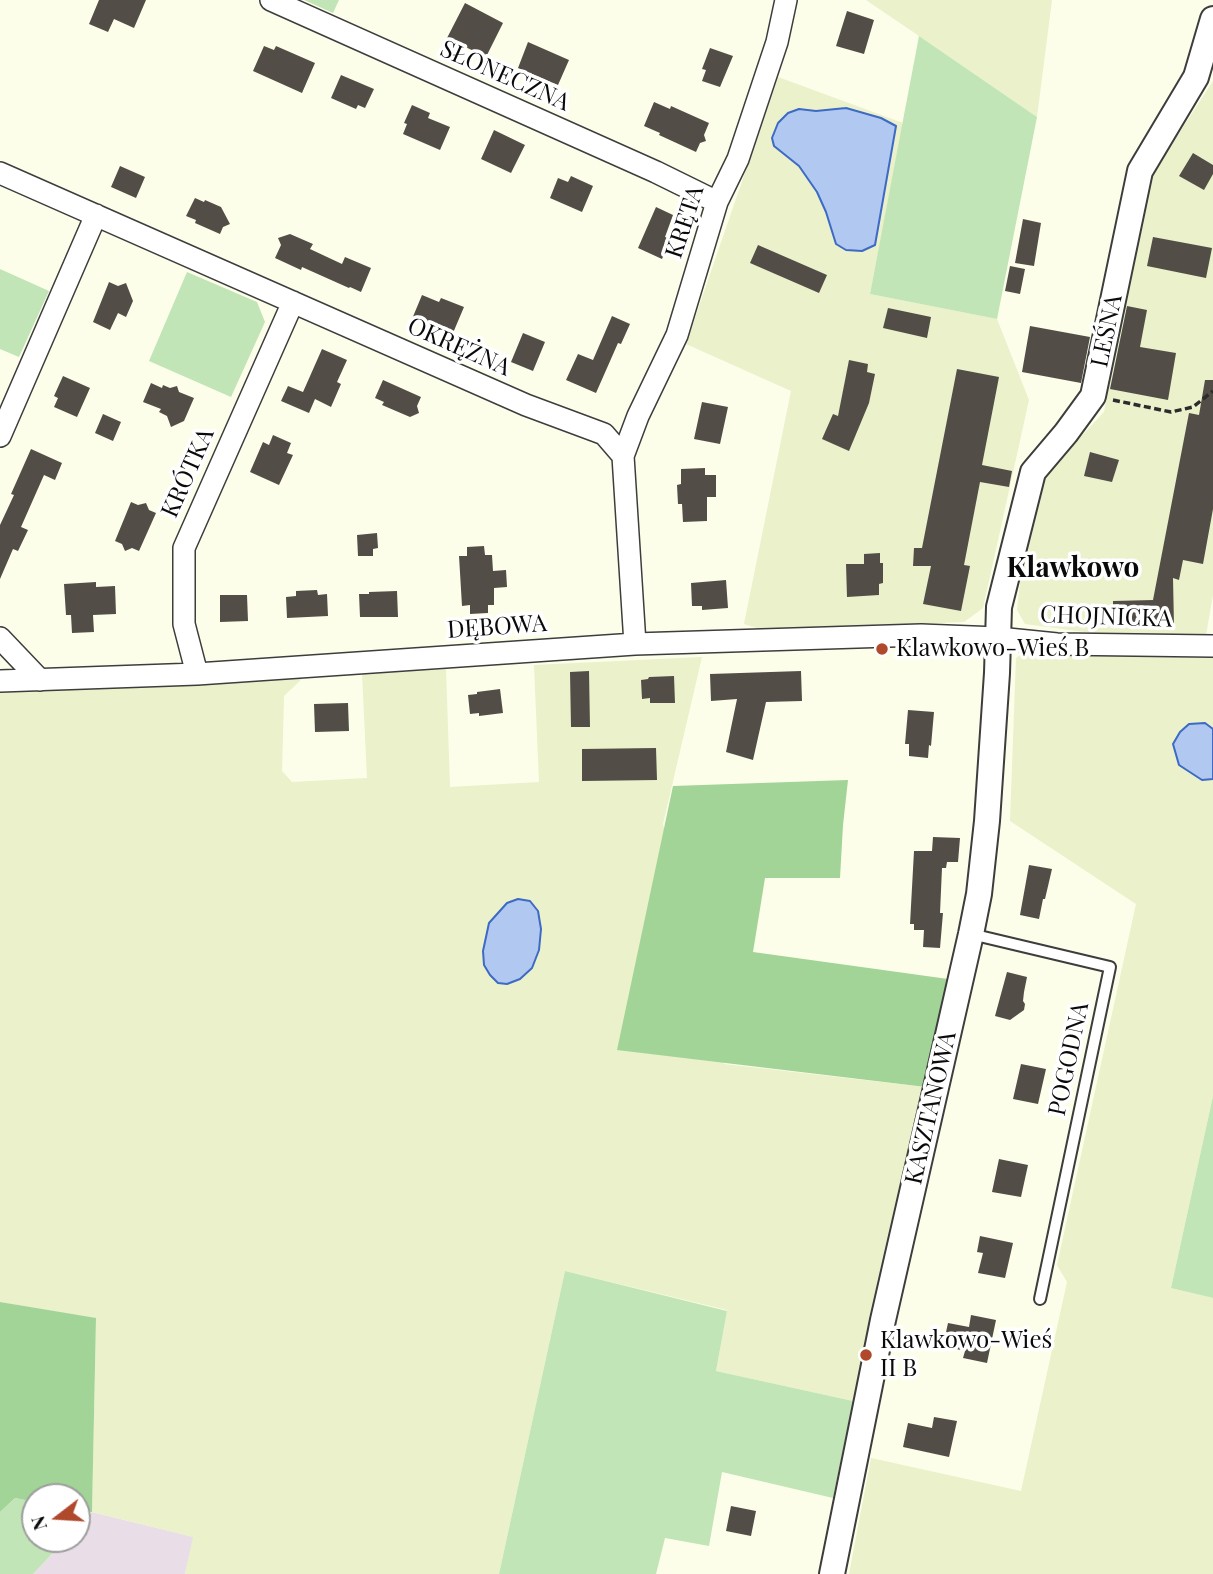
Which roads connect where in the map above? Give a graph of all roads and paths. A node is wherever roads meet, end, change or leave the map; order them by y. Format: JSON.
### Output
{"nodes":[{"id":1,"x":271,"y":0,"type":"edge"},
{"id":2,"x":786,"y":0,"type":"edge"},
{"id":3,"x":1213,"y":19,"type":"edge"},
{"id":4,"x":0,"y":173,"type":"edge"},
{"id":5,"x":717,"y":201,"type":"junction"},
{"id":6,"x":96,"y":215,"type":"junction"},
{"id":7,"x":293,"y":302,"type":"junction"},
{"id":8,"x":1213,"y":391,"type":"edge"},
{"id":9,"x":1093,"y":396,"type":"junction"},
{"id":10,"x":0,"y":436,"type":"edge"},
{"id":11,"x":623,"y":456,"type":"junction"},
{"id":12,"x":0,"y":638,"type":"edge"},
{"id":13,"x":998,"y":638,"type":"junction"},
{"id":14,"x":635,"y":644,"type":"junction"},
{"id":15,"x":1213,"y":646,"type":"edge"},
{"id":16,"x":197,"y":674,"type":"junction"},
{"id":17,"x":40,"y":680,"type":"junction"},
{"id":18,"x":0,"y":681,"type":"edge"},
{"id":19,"x":971,"y":934,"type":"junction"},
{"id":20,"x":1040,"y":1299,"type":"dead end"},
{"id":21,"x":832,"y":1574,"type":"edge"}],
"edges":[{"from":1,"to":5,"type":"street","name":"SŁONECZNA"},
{"from":2,"to":5,"type":"street","name":"KRĘTA"},
{"from":3,"to":9,"type":"street","name":"LEŚNA"},
{"from":4,"to":6,"type":"street","name":"OKRĘŻNA"},
{"from":5,"to":11,"type":"street","name":"KRĘTA"},
{"from":6,"to":7,"type":"street","name":"OKRĘŻNA"},
{"from":6,"to":10,"type":"street"},
{"from":7,"to":11,"type":"street","name":"OKRĘŻNA"},
{"from":7,"to":16,"type":"street","name":"KRÓTKA"},
{"from":8,"to":9,"type":"path"},
{"from":9,"to":13,"type":"street","name":"LEŚNA"},
{"from":11,"to":14,"type":"street"},
{"from":12,"to":17,"type":"street"},
{"from":13,"to":14,"type":"street","name":"DĘBOWA"},
{"from":13,"to":15,"type":"street","name":"CHOJNICKA"},
{"from":13,"to":19,"type":"street","name":"KASZTANOWA"},
{"from":14,"to":16,"type":"street","name":"DĘBOWA"},
{"from":16,"to":17,"type":"street","name":"DĘBOWA"},
{"from":17,"to":18,"type":"street","name":"DĘBOWA"},
{"from":19,"to":20,"type":"lane","name":"POGODNA"},
{"from":19,"to":21,"type":"street","name":"KASZTANOWA"}]}
